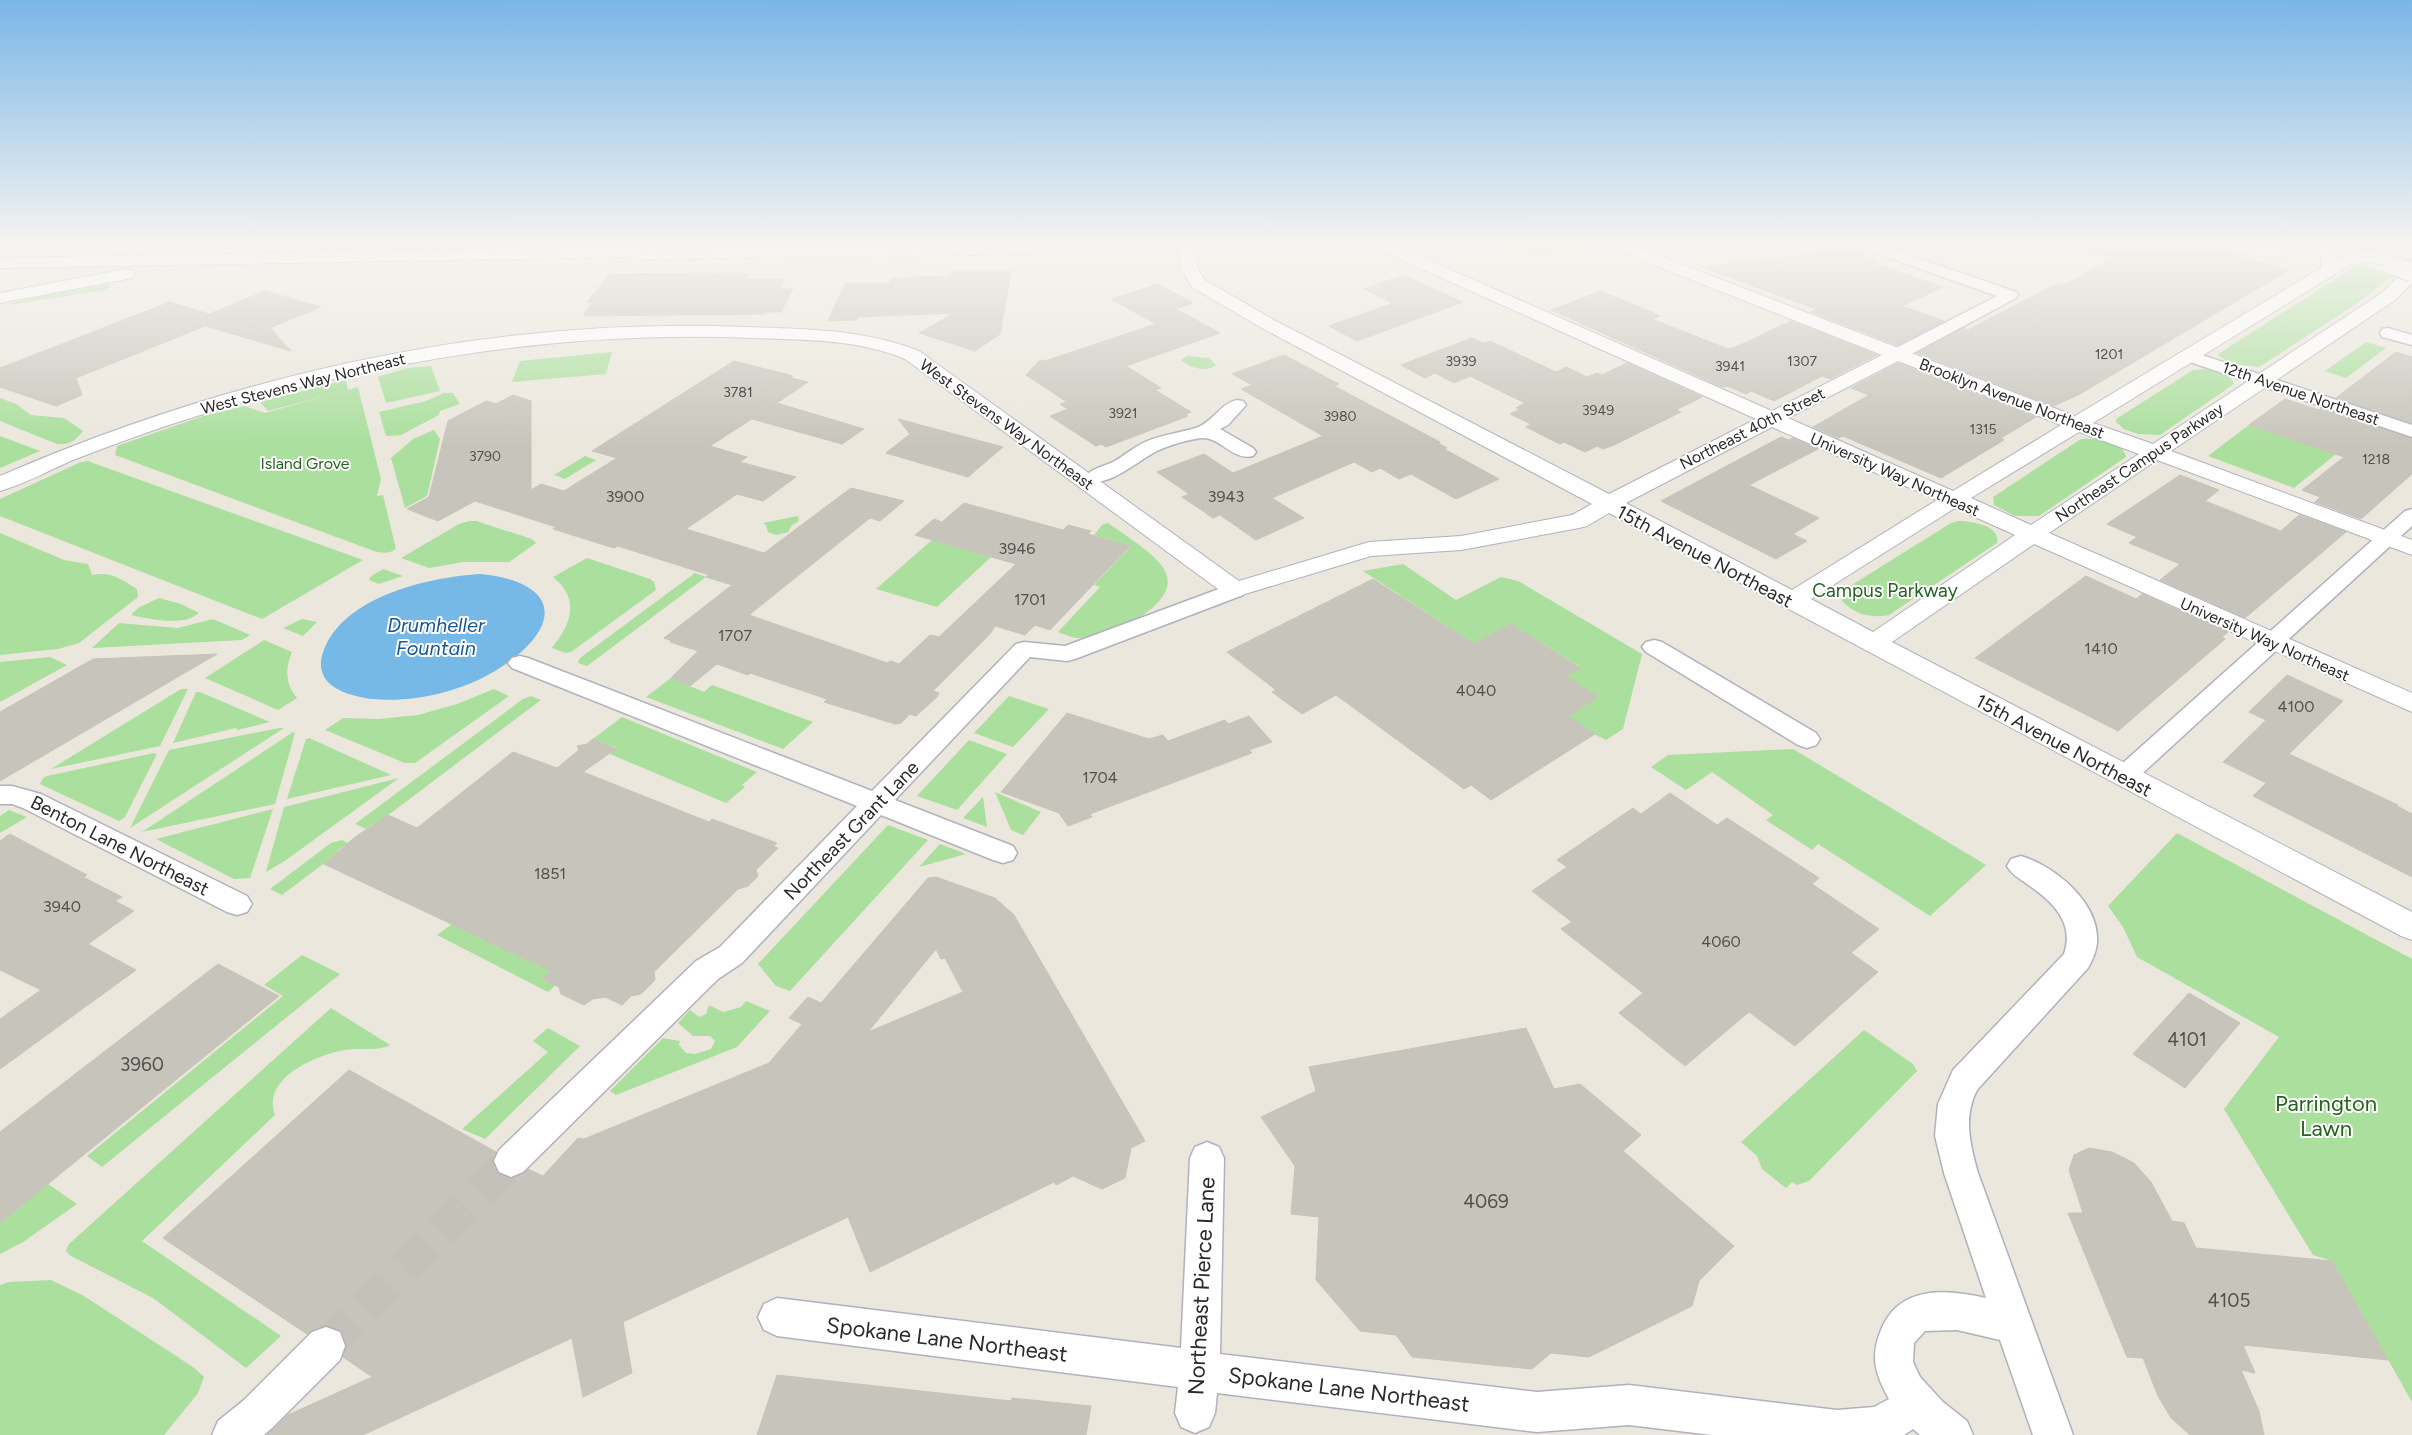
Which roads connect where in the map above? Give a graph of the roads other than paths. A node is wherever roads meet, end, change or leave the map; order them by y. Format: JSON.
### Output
{"nodes":[{"id":1,"x":1245,"y":311,"type":"edge"},
{"id":2,"x":1530,"y":311,"type":"edge"},
{"id":3,"x":1787,"y":311,"type":"edge"},
{"id":4,"x":1980,"y":311,"type":"edge"},
{"id":5,"x":2263,"y":311,"type":"edge"},
{"id":6,"x":2366,"y":311,"type":"edge"},
{"id":7,"x":2388,"y":333,"type":"dead end"},
{"id":8,"x":2412,"y":340,"type":"edge"},
{"id":9,"x":1898,"y":354,"type":"junction"},
{"id":10,"x":2190,"y":356,"type":"junction"},
{"id":11,"x":2261,"y":380,"type":"junction"},
{"id":12,"x":1237,"y":405,"type":"dead end"},
{"id":13,"x":1771,"y":418,"type":"junction"},
{"id":14,"x":2078,"y":424,"type":"junction"},
{"id":15,"x":2412,"y":431,"type":"edge"},
{"id":16,"x":1204,"y":432,"type":"junction"},
{"id":17,"x":1246,"y":452,"type":"dead end"},
{"id":18,"x":2155,"y":452,"type":"junction"},
{"id":19,"x":1094,"y":477,"type":"dead end"},
{"id":20,"x":0,"y":484,"type":"edge"},
{"id":21,"x":1953,"y":500,"type":"junction"},
{"id":22,"x":1608,"y":505,"type":"junction"},
{"id":23,"x":2412,"y":516,"type":"edge"},
{"id":24,"x":2031,"y":535,"type":"junction"},
{"id":25,"x":2387,"y":538,"type":"junction"},
{"id":26,"x":2412,"y":548,"type":"edge"},
{"id":27,"x":1236,"y":590,"type":"junction"},
{"id":28,"x":1791,"y":602,"type":"junction"},
{"id":29,"x":2271,"y":641,"type":"junction"},
{"id":30,"x":1872,"y":644,"type":"junction"},
{"id":31,"x":1654,"y":647,"type":"dead end"},
{"id":32,"x":520,"y":663,"type":"dead end"},
{"id":33,"x":2412,"y":704,"type":"edge"},
{"id":34,"x":1807,"y":739,"type":"dead end"},
{"id":35,"x":2124,"y":776,"type":"junction"},
{"id":36,"x":0,"y":795,"type":"edge"},
{"id":37,"x":877,"y":803,"type":"junction"},
{"id":38,"x":1003,"y":853,"type":"dead end"},
{"id":39,"x":2021,"y":866,"type":"dead end"},
{"id":40,"x":237,"y":904,"type":"dead end"},
{"id":41,"x":2412,"y":927,"type":"edge"},
{"id":42,"x":1207,"y":1158,"type":"dead end"},
{"id":43,"x":512,"y":1161,"type":"tunnel mouth"},
{"id":44,"x":777,"y":1317,"type":"dead end"},
{"id":45,"x":2013,"y":1324,"type":"junction"},
{"id":46,"x":326,"y":1346,"type":"tunnel mouth"},
{"id":47,"x":1200,"y":1370,"type":"junction"},
{"id":48,"x":1916,"y":1405,"type":"junction"},
{"id":49,"x":1195,"y":1414,"type":"dead end"},
{"id":50,"x":232,"y":1435,"type":"edge"},
{"id":51,"x":1953,"y":1435,"type":"edge"},
{"id":52,"x":2054,"y":1435,"type":"edge"}],
"edges":[{"from":1,"to":22,"type":"street","name":"15th Avenue Northeast"},
{"from":2,"to":13,"type":"street","name":"University Way Northeast"},
{"from":3,"to":9,"type":"street","name":"Brooklyn Avenue Northeast"},
{"from":4,"to":9,"type":"street"},
{"from":5,"to":10,"type":"street"},
{"from":6,"to":11,"type":"street","name":"Northeast Campus Parkway"},
{"from":7,"to":8,"type":"street"},
{"from":9,"to":13,"type":"street","name":"Northeast 40th Street"},
{"from":9,"to":14,"type":"street","name":"Brooklyn Avenue Northeast"},
{"from":10,"to":11,"type":"street","name":"12th Avenue Northeast"},
{"from":10,"to":14,"type":"street"},
{"from":11,"to":15,"type":"street","name":"12th Avenue Northeast"},
{"from":11,"to":18,"type":"street","name":"Northeast Campus Parkway"},
{"from":12,"to":16,"type":"street"},
{"from":13,"to":21,"type":"street","name":"University Way Northeast"},
{"from":13,"to":22,"type":"street","name":"Northeast 40th Street"},
{"from":14,"to":18,"type":"street","name":"Brooklyn Avenue Northeast"},
{"from":14,"to":21,"type":"street"},
{"from":16,"to":17,"type":"street"},
{"from":16,"to":19,"type":"street"},
{"from":18,"to":24,"type":"street","name":"Northeast Campus Parkway"},
{"from":18,"to":25,"type":"street","name":"Brooklyn Avenue Northeast"},
{"from":20,"to":27,"type":"street","name":"West Stevens Way Northeast"},
{"from":21,"to":24,"type":"street","name":"University Way Northeast"},
{"from":21,"to":28,"type":"street"},
{"from":22,"to":27,"type":"street"},
{"from":22,"to":28,"type":"street","name":"15th Avenue Northeast"},
{"from":23,"to":25,"type":"street"},
{"from":24,"to":29,"type":"street","name":"University Way Northeast"},
{"from":24,"to":30,"type":"street","name":"Northeast Campus Parkway"},
{"from":25,"to":26,"type":"street","name":"Brooklyn Avenue Northeast"},
{"from":25,"to":29,"type":"street"},
{"from":27,"to":37,"type":"street","name":"Northeast Grant Lane"},
{"from":28,"to":30,"type":"street","name":"15th Avenue Northeast"},
{"from":29,"to":33,"type":"street","name":"University Way Northeast"},
{"from":29,"to":35,"type":"street"},
{"from":30,"to":35,"type":"street","name":"15th Avenue Northeast"},
{"from":31,"to":34,"type":"street"},
{"from":32,"to":37,"type":"street"},
{"from":35,"to":41,"type":"street","name":"15th Avenue Northeast"},
{"from":36,"to":40,"type":"street","name":"Benton Lane Northeast"},
{"from":37,"to":38,"type":"street"},
{"from":37,"to":43,"type":"street","name":"Northeast Grant Lane"},
{"from":39,"to":45,"type":"street"},
{"from":42,"to":47,"type":"street","name":"Northeast Pierce Lane"},
{"from":44,"to":47,"type":"street","name":"Spokane Lane Northeast"},
{"from":45,"to":48,"type":"street"},
{"from":45,"to":52,"type":"street"},
{"from":46,"to":50,"type":"street"},
{"from":47,"to":48,"type":"street","name":"Spokane Lane Northeast"},
{"from":47,"to":49,"type":"street","name":"Northeast Pierce Lane"},
{"from":48,"to":51,"type":"street"}]}
